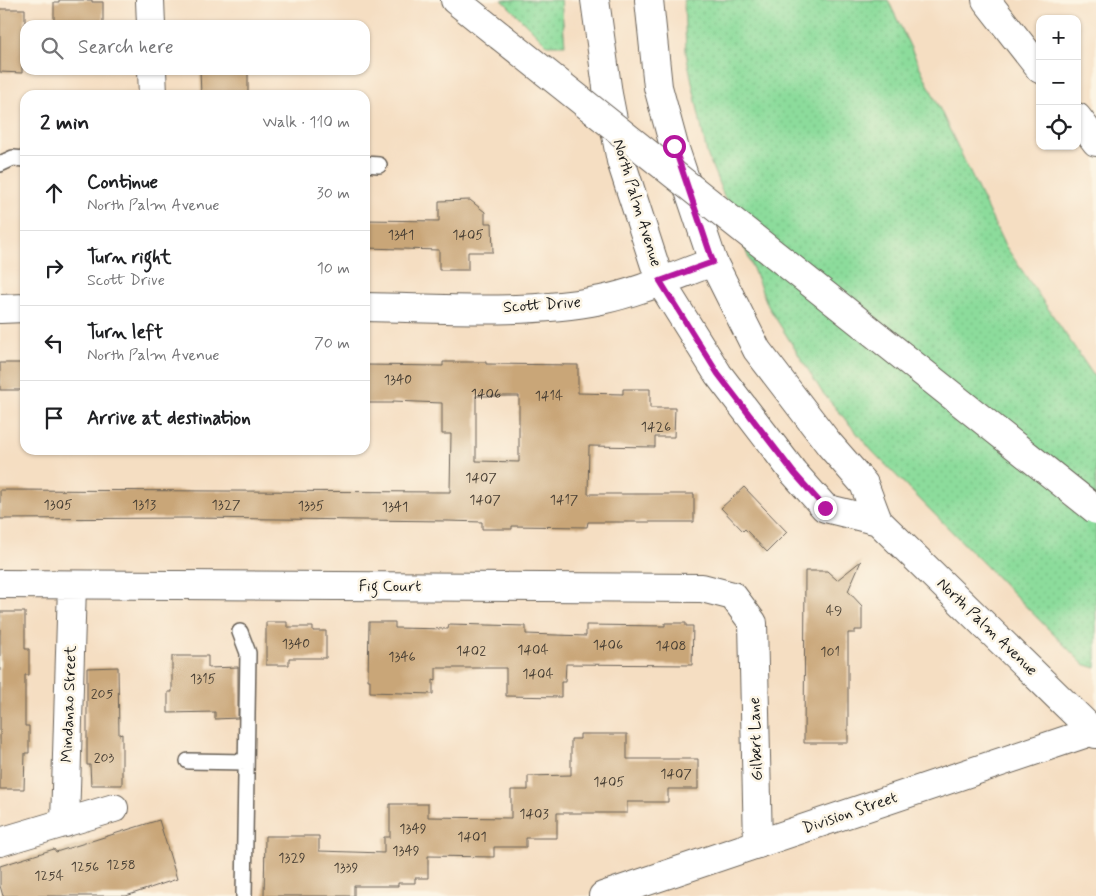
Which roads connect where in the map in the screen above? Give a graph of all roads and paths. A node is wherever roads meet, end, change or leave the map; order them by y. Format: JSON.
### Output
{"nodes":[{"id":1,"x":150,"y":0,"type":"edge"},
{"id":2,"x":455,"y":0,"type":"edge"},
{"id":3,"x":595,"y":0,"type":"edge"},
{"id":4,"x":649,"y":0,"type":"edge"},
{"id":5,"x":986,"y":0,"type":"edge"},
{"id":6,"x":150,"y":20,"type":"edge"},
{"id":7,"x":1036,"y":64,"type":"edge"},
{"id":8,"x":152,"y":75,"type":"edge"},
{"id":9,"x":152,"y":90,"type":"edge"},
{"id":10,"x":1081,"y":122,"type":"edge"},
{"id":11,"x":1096,"y":142,"type":"edge"},
{"id":12,"x":20,"y":159,"type":"edge"},
{"id":13,"x":0,"y":164,"type":"edge"},
{"id":14,"x":713,"y":262,"type":"junction"},
{"id":15,"x":660,"y":281,"type":"junction"},
{"id":16,"x":370,"y":307,"type":"edge"},
{"id":17,"x":20,"y":308,"type":"edge"},
{"id":18,"x":0,"y":309,"type":"edge"},
{"id":19,"x":1096,"y":510,"type":"edge"},
{"id":20,"x":878,"y":521,"type":"junction"},
{"id":21,"x":0,"y":584,"type":"edge"},
{"id":22,"x":72,"y":585,"type":"junction"},
{"id":23,"x":240,"y":632,"type":"dead end"},
{"id":24,"x":753,"y":634,"type":"joint"},
{"id":25,"x":1095,"y":731,"type":"edge"},
{"id":26,"x":188,"y":761,"type":"dead end"},
{"id":27,"x":246,"y":762,"type":"junction"},
{"id":28,"x":114,"y":808,"type":"dead end"},
{"id":29,"x":65,"y":823,"type":"junction"},
{"id":30,"x":0,"y":842,"type":"edge"},
{"id":31,"x":758,"y":844,"type":"junction"},
{"id":32,"x":244,"y":896,"type":"edge"},
{"id":33,"x":603,"y":896,"type":"edge"}],
"edges":[{"from":1,"to":6,"type":"main road"},
{"from":2,"to":19,"type":"main road","bridge":true},
{"from":3,"to":15,"type":"main road","name":"North Palm Avenue"},
{"from":4,"to":14,"type":"main road","name":"North Palm Avenue"},
{"from":5,"to":7,"type":"main road"},
{"from":8,"to":9,"type":"main road"},
{"from":10,"to":11,"type":"main road"},
{"from":12,"to":13,"type":"lane"},
{"from":14,"to":15,"type":"main road","name":"Scott Drive"},
{"from":14,"to":20,"type":"main road","name":"North Palm Avenue"},
{"from":15,"to":16,"type":"main road","name":"Scott Drive"},
{"from":15,"to":20,"type":"main road","name":"North Palm Avenue"},
{"from":17,"to":18,"type":"main road"},
{"from":20,"to":25,"type":"main road","name":"North Palm Avenue"},
{"from":21,"to":22,"type":"main road","name":"Fig Court"},
{"from":22,"to":24,"type":"main road","name":"Fig Court"},
{"from":22,"to":29,"type":"main road","name":"Mindanao Street"},
{"from":23,"to":27,"type":"lane"},
{"from":24,"to":31,"type":"main road","name":"Gilbert Lane"},
{"from":25,"to":31,"type":"main road","name":"Division Street"},
{"from":26,"to":27,"type":"lane"},
{"from":27,"to":32,"type":"lane"},
{"from":28,"to":29,"type":"main road"},
{"from":29,"to":30,"type":"main road"},
{"from":31,"to":33,"type":"main road","name":"Division Street"}]}
